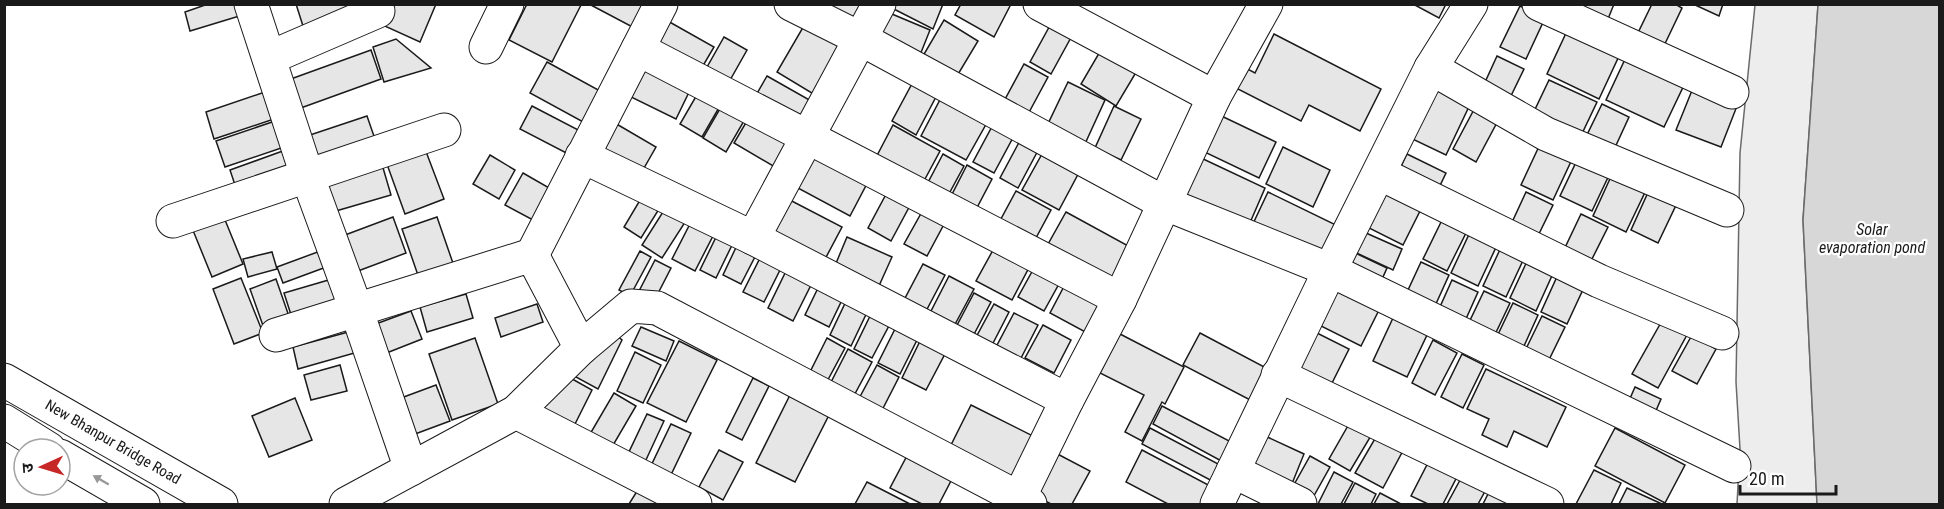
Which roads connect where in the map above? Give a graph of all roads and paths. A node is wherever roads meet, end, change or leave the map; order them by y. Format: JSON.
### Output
{"nodes":[{"id":1,"x":252,"y":4,"type":"edge"},
{"id":2,"x":507,"y":4,"type":"edge"},
{"id":3,"x":661,"y":4,"type":"edge"},
{"id":4,"x":791,"y":4,"type":"edge"},
{"id":5,"x":879,"y":4,"type":"edge"},
{"id":6,"x":1040,"y":4,"type":"edge"},
{"id":7,"x":1471,"y":4,"type":"edge"},
{"id":8,"x":1539,"y":4,"type":"edge"},
{"id":9,"x":1265,"y":5,"type":"edge"},
{"id":10,"x":378,"y":11,"type":"dead end"},
{"id":11,"x":861,"y":39,"type":"junction"},
{"id":12,"x":486,"y":48,"type":"dead end"},
{"id":13,"x":638,"y":49,"type":"junction"},
{"id":14,"x":269,"y":58,"type":"junction"},
{"id":15,"x":1431,"y":68,"type":"junction"},
{"id":16,"x":1732,"y":92,"type":"dead end"},
{"id":17,"x":1214,"y":97,"type":"junction"},
{"id":18,"x":444,"y":130,"type":"dead end"},
{"id":19,"x":807,"y":136,"type":"junction"},
{"id":20,"x":582,"y":156,"type":"junction"},
{"id":21,"x":1379,"y":173,"type":"junction"},
{"id":22,"x":307,"y":175,"type":"junction"},
{"id":23,"x":1166,"y":204,"type":"junction"},
{"id":24,"x":1727,"y":210,"type":"dead end"},
{"id":25,"x":173,"y":221,"type":"dead end"},
{"id":26,"x":753,"y":238,"type":"junction"},
{"id":27,"x":532,"y":255,"type":"junction"},
{"id":28,"x":1330,"y":270,"type":"junction"},
{"id":29,"x":1120,"y":299,"type":"junction"},
{"id":30,"x":356,"y":309,"type":"junction"},
{"id":31,"x":1722,"y":333,"type":"dead end"},
{"id":32,"x":276,"y":334,"type":"dead end"},
{"id":33,"x":581,"y":348,"type":"junction"},
{"id":34,"x":1278,"y":375,"type":"junction"},
{"id":35,"x":4,"y":380,"type":"edge"},
{"id":36,"x":1066,"y":400,"type":"junction"},
{"id":37,"x":516,"y":412,"type":"junction"},
{"id":38,"x":4,"y":421,"type":"edge"},
{"id":39,"x":30,"y":437,"type":"edge"},
{"id":40,"x":72,"y":463,"type":"edge"},
{"id":41,"x":1734,"y":466,"type":"dead end"},
{"id":42,"x":411,"y":469,"type":"junction"},
{"id":43,"x":1233,"y":471,"type":"junction"},
{"id":44,"x":1022,"y":503,"type":"edge"},
{"id":45,"x":143,"y":504,"type":"edge"},
{"id":46,"x":221,"y":504,"type":"edge"},
{"id":47,"x":346,"y":504,"type":"edge"},
{"id":48,"x":695,"y":504,"type":"edge"},
{"id":49,"x":1217,"y":504,"type":"edge"},
{"id":50,"x":1300,"y":504,"type":"edge"},
{"id":51,"x":1547,"y":504,"type":"edge"}],
"edges":[{"from":1,"to":14,"type":"street"},
{"from":2,"to":12,"type":"street"},
{"from":3,"to":13,"type":"street"},
{"from":4,"to":11,"type":"street"},
{"from":5,"to":11,"type":"street"},
{"from":6,"to":17,"type":"street"},
{"from":7,"to":15,"type":"street"},
{"from":8,"to":16,"type":"street"},
{"from":9,"to":17,"type":"street"},
{"from":10,"to":14,"type":"street"},
{"from":11,"to":19,"type":"street"},
{"from":11,"to":23,"type":"street"},
{"from":13,"to":19,"type":"street"},
{"from":13,"to":20,"type":"street"},
{"from":14,"to":22,"type":"street"},
{"from":15,"to":21,"type":"street"},
{"from":15,"to":24,"type":"street"},
{"from":17,"to":23,"type":"street"},
{"from":18,"to":22,"type":"street"},
{"from":19,"to":26,"type":"street"},
{"from":19,"to":29,"type":"street"},
{"from":20,"to":26,"type":"street"},
{"from":20,"to":27,"type":"street"},
{"from":21,"to":28,"type":"street"},
{"from":21,"to":31,"type":"street"},
{"from":22,"to":25,"type":"street"},
{"from":22,"to":30,"type":"street"},
{"from":23,"to":28,"type":"street"},
{"from":23,"to":29,"type":"street"},
{"from":26,"to":36,"type":"street"},
{"from":27,"to":30,"type":"street"},
{"from":27,"to":33,"type":"street"},
{"from":28,"to":34,"type":"street"},
{"from":28,"to":41,"type":"street"},
{"from":29,"to":36,"type":"street"},
{"from":30,"to":32,"type":"street"},
{"from":30,"to":42,"type":"street"},
{"from":33,"to":37,"type":"street"},
{"from":33,"to":44,"type":"street"},
{"from":34,"to":43,"type":"street"},
{"from":34,"to":51,"type":"street"},
{"from":35,"to":46,"type":"street","name":"New Bhanpur Bridge Road"},
{"from":36,"to":44,"type":"street"},
{"from":37,"to":42,"type":"street"},
{"from":37,"to":48,"type":"street"},
{"from":38,"to":39,"type":"street"},
{"from":45,"to":40,"type":"street","one_way":true},
{"from":42,"to":47,"type":"street"},
{"from":43,"to":49,"type":"street"},
{"from":43,"to":50,"type":"street"}]}
